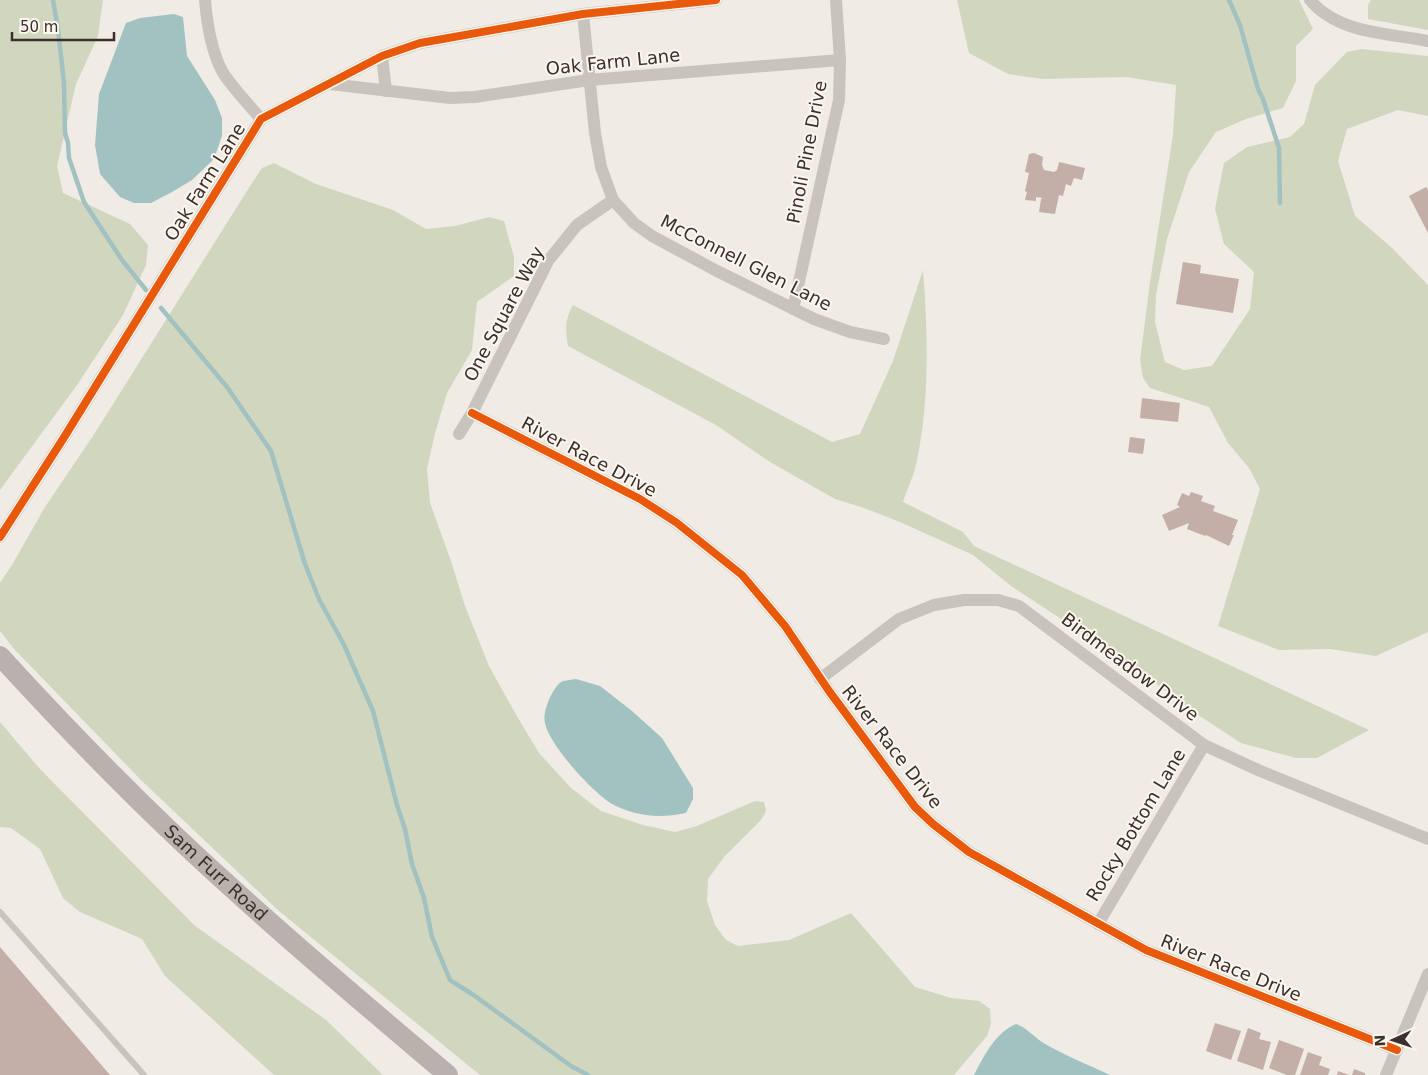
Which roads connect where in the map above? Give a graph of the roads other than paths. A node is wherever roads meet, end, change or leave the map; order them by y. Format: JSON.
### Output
{"nodes":[{"id":1,"x":205,"y":0,"type":"edge"},
{"id":2,"x":716,"y":0,"type":"edge"},
{"id":3,"x":836,"y":0,"type":"edge"},
{"id":4,"x":1310,"y":0,"type":"edge"},
{"id":5,"x":583,"y":14,"type":"junction"},
{"id":6,"x":1428,"y":41,"type":"edge"},
{"id":7,"x":382,"y":56,"type":"junction"},
{"id":8,"x":840,"y":60,"type":"junction"},
{"id":9,"x":589,"y":80,"type":"junction"},
{"id":10,"x":330,"y":84,"type":"junction"},
{"id":11,"x":386,"y":91,"type":"junction"},
{"id":12,"x":261,"y":119,"type":"junction"},
{"id":13,"x":613,"y":200,"type":"junction"},
{"id":14,"x":793,"y":309,"type":"junction"},
{"id":15,"x":884,"y":339,"type":"dead end"},
{"id":16,"x":472,"y":413,"type":"junction"},
{"id":17,"x":459,"y":434,"type":"dead end"},
{"id":18,"x":0,"y":537,"type":"edge"},
{"id":19,"x":0,"y":656,"type":"edge"},
{"id":20,"x":820,"y":678,"type":"junction"},
{"id":21,"x":1204,"y":745,"type":"junction"},
{"id":22,"x":1428,"y":839,"type":"edge"},
{"id":23,"x":0,"y":912,"type":"edge"},
{"id":24,"x":1098,"y":924,"type":"junction"},
{"id":25,"x":1428,"y":974,"type":"edge"},
{"id":26,"x":1397,"y":1050,"type":"junction"},
{"id":27,"x":144,"y":1075,"type":"edge"},
{"id":28,"x":448,"y":1075,"type":"edge"},
{"id":29,"x":1386,"y":1075,"type":"edge"}],
"edges":[{"from":1,"to":12,"type":"street"},
{"from":2,"to":5,"type":"street","name":"Oak Farm Lane"},
{"from":3,"to":8,"type":"street","name":"Pinoli Pine Drive"},
{"from":4,"to":6,"type":"street"},
{"from":5,"to":7,"type":"street","name":"Oak Farm Lane"},
{"from":5,"to":9,"type":"street","name":"McConnell Glen Lane"},
{"from":7,"to":10,"type":"street","name":"Oak Farm Lane"},
{"from":7,"to":11,"type":"street"},
{"from":8,"to":9,"type":"street","name":"Oak Farm Lane"},
{"from":8,"to":14,"type":"street","name":"Pinoli Pine Drive"},
{"from":9,"to":11,"type":"street","name":"Oak Farm Lane"},
{"from":9,"to":13,"type":"street","name":"McConnell Glen Lane"},
{"from":10,"to":11,"type":"street","name":"Oak Farm Lane"},
{"from":10,"to":12,"type":"street","name":"Oak Farm Lane"},
{"from":12,"to":18,"type":"street","name":"Oak Farm Lane"},
{"from":13,"to":14,"type":"street","name":"McConnell Glen Lane"},
{"from":13,"to":16,"type":"street","name":"One Square Way"},
{"from":14,"to":15,"type":"street","name":"McConnell Glen Lane"},
{"from":16,"to":17,"type":"street","name":"One Square Way"},
{"from":16,"to":20,"type":"street","name":"River Race Drive"},
{"from":19,"to":28,"type":"main road","name":"Sam Furr Road"},
{"from":20,"to":21,"type":"street","name":"Birdmeadow Drive"},
{"from":20,"to":24,"type":"street","name":"River Race Drive"},
{"from":21,"to":22,"type":"street","name":"Birdmeadow Drive"},
{"from":21,"to":24,"type":"street","name":"Rocky Bottom Lane"},
{"from":23,"to":27,"type":"lane"},
{"from":24,"to":26,"type":"street","name":"River Race Drive"},
{"from":25,"to":26,"type":"street"},
{"from":26,"to":29,"type":"street"}]}
